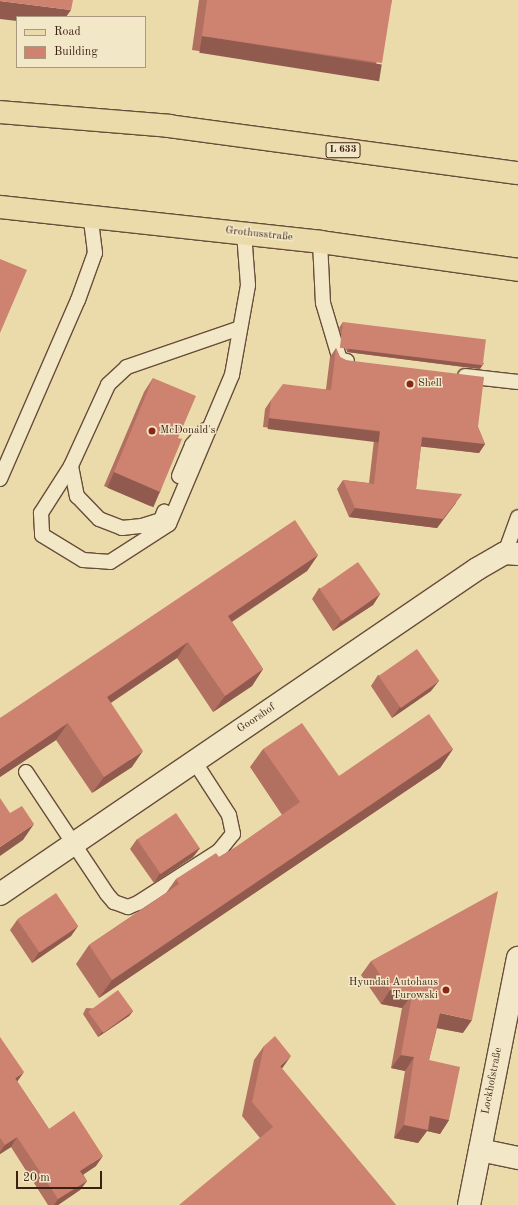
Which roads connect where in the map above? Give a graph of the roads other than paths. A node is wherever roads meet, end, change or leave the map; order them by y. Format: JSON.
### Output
{"nodes":[{"id":1,"x":0,"y":112,"type":"edge"},
{"id":2,"x":518,"y":173,"type":"edge"},
{"id":3,"x":0,"y":207,"type":"edge"},
{"id":4,"x":91,"y":218,"type":"junction"},
{"id":5,"x":244,"y":233,"type":"junction"},
{"id":6,"x":320,"y":242,"type":"junction"},
{"id":7,"x":518,"y":270,"type":"edge"},
{"id":8,"x":240,"y":328,"type":"junction"},
{"id":9,"x":362,"y":363,"type":"edge"},
{"id":10,"x":451,"y":375,"type":"edge"},
{"id":11,"x":518,"y":382,"type":"edge"},
{"id":12,"x":215,"y":419,"type":"junction"},
{"id":13,"x":71,"y":466,"type":"junction"},
{"id":14,"x":0,"y":479,"type":"edge"},
{"id":15,"x":518,"y":517,"type":"edge"},
{"id":16,"x":512,"y":553,"type":"edge"},
{"id":17,"x":194,"y":761,"type":"junction"},
{"id":18,"x":26,"y":772,"type":"edge"},
{"id":19,"x":76,"y":844,"type":"junction"},
{"id":20,"x":0,"y":894,"type":"edge"},
{"id":21,"x":518,"y":958,"type":"edge"},
{"id":22,"x":480,"y":1150,"type":"junction"},
{"id":23,"x":518,"y":1158,"type":"edge"},
{"id":24,"x":469,"y":1205,"type":"edge"}],
"edges":[{"from":1,"to":2,"type":"main road","number":"L 633"},
{"from":3,"to":4,"type":"main road","name":"Grothusstraße"},
{"from":4,"to":5,"type":"main road","name":"Grothusstraße"},
{"from":4,"to":14,"type":"lane"},
{"from":5,"to":6,"type":"main road","name":"Grothusstraße"},
{"from":5,"to":8,"type":"lane"},
{"from":6,"to":7,"type":"main road","name":"Grothusstraße"},
{"from":6,"to":9,"type":"lane"},
{"from":8,"to":12,"type":"lane"},
{"from":8,"to":13,"type":"lane"},
{"from":10,"to":11,"type":"lane"},
{"from":12,"to":13,"type":"lane"},
{"from":12,"to":13,"type":"lane"},
{"from":15,"to":16,"type":"lane"},
{"from":16,"to":17,"type":"street","name":"Goorshof"},
{"from":17,"to":19,"type":"street","name":"Goorshof"},
{"from":17,"to":19,"type":"lane"},
{"from":18,"to":19,"type":"lane"},
{"from":19,"to":20,"type":"street","name":"Goorshof"},
{"from":21,"to":22,"type":"street","name":"Lockhofstraße"},
{"from":22,"to":23,"type":"street"},
{"from":22,"to":24,"type":"street","name":"Lockhofstraße"}]}
